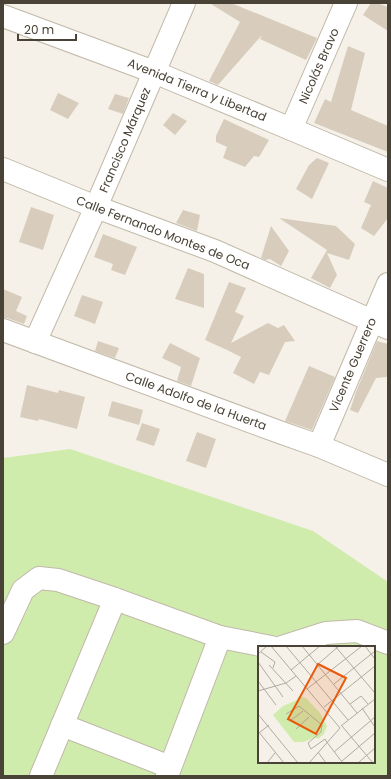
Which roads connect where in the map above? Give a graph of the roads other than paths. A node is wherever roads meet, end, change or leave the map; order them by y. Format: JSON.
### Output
{"nodes":[{"id":1,"x":184,"y":3,"type":"edge"},
{"id":2,"x":346,"y":3,"type":"edge"},
{"id":3,"x":3,"y":16,"type":"edge"},
{"id":4,"x":154,"y":72,"type":"junction"},
{"id":5,"x":291,"y":129,"type":"junction"},
{"id":6,"x":3,"y":170,"type":"edge"},
{"id":7,"x":388,"y":170,"type":"edge"},
{"id":8,"x":96,"y":208,"type":"junction"},
{"id":9,"x":388,"y":284,"type":"edge"},
{"id":10,"x":380,"y":325,"type":"edge"},
{"id":11,"x":3,"y":330,"type":"edge"},
{"id":12,"x":35,"y":342,"type":"junction"},
{"id":13,"x":319,"y":446,"type":"junction"},
{"id":14,"x":388,"y":475,"type":"edge"},
{"id":15,"x":115,"y":599,"type":"junction"},
{"id":16,"x":3,"y":632,"type":"edge"},
{"id":17,"x":220,"y":638,"type":"junction"},
{"id":18,"x":388,"y":642,"type":"edge"},
{"id":19,"x":265,"y":646,"type":"edge"},
{"id":20,"x":285,"y":646,"type":"edge"},
{"id":21,"x":62,"y":725,"type":"junction"},
{"id":22,"x":169,"y":772,"type":"edge"},
{"id":23,"x":41,"y":776,"type":"edge"}],
"edges":[{"from":1,"to":4,"type":"street","name":"Francisco Márquez"},
{"from":2,"to":5,"type":"street","name":"Nicolás Bravo"},
{"from":3,"to":4,"type":"street","name":"Avenida Tierra y Libertad"},
{"from":4,"to":5,"type":"street","name":"Avenida Tierra y Libertad"},
{"from":4,"to":8,"type":"street","name":"Francisco Márquez"},
{"from":5,"to":7,"type":"street","name":"Avenida Tierra y Libertad"},
{"from":6,"to":8,"type":"street","name":"Calle Fernando Montes de Oca"},
{"from":8,"to":10,"type":"street","name":"Calle Fernando Montes de Oca"},
{"from":8,"to":12,"type":"street","name":"Francisco Márquez"},
{"from":9,"to":10,"type":"street","name":"Vicente Guerrero"},
{"from":10,"to":13,"type":"street","name":"Vicente Guerrero"},
{"from":11,"to":12,"type":"street","name":"Calle Adolfo de la Huerta"},
{"from":12,"to":13,"type":"street","name":"Calle Adolfo de la Huerta"},
{"from":13,"to":14,"type":"street","name":"Calle Adolfo de la Huerta"},
{"from":15,"to":16,"type":"street"},
{"from":15,"to":17,"type":"street"},
{"from":15,"to":21,"type":"street"},
{"from":17,"to":19,"type":"street"},
{"from":17,"to":22,"type":"street"},
{"from":18,"to":20,"type":"street"},
{"from":21,"to":22,"type":"street"},
{"from":21,"to":23,"type":"street"}]}
